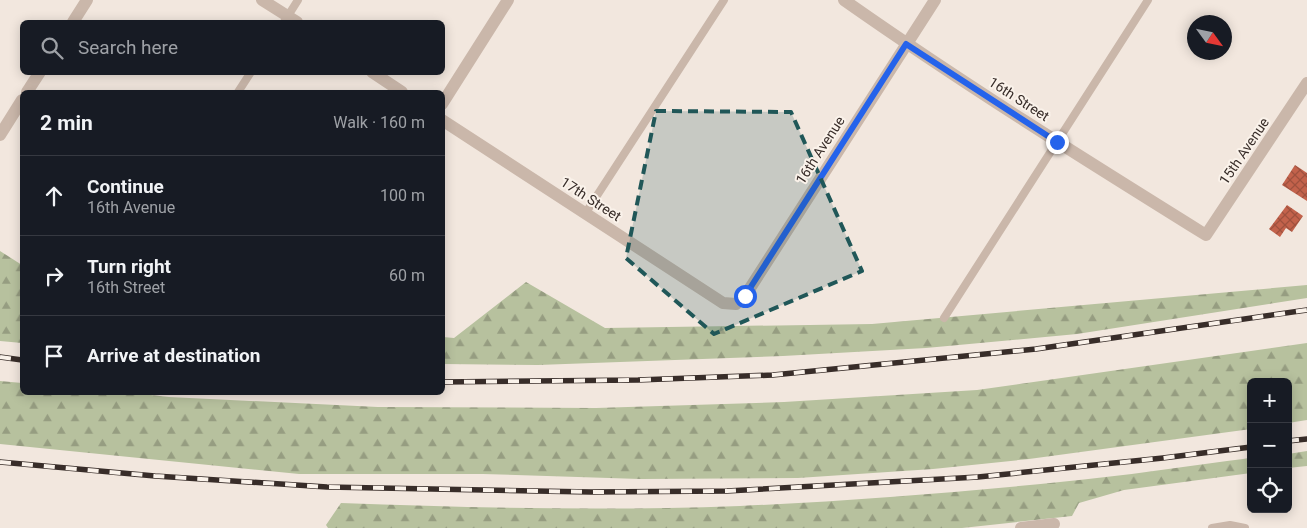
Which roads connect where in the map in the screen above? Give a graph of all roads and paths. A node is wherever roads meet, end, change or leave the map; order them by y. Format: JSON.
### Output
{"nodes":[{"id":1,"x":87,"y":0,"type":"edge"},
{"id":2,"x":262,"y":0,"type":"edge"},
{"id":3,"x":298,"y":0,"type":"edge"},
{"id":4,"x":508,"y":0,"type":"edge"},
{"id":5,"x":724,"y":0,"type":"edge"},
{"id":6,"x":844,"y":0,"type":"edge"},
{"id":7,"x":935,"y":0,"type":"edge"},
{"id":8,"x":1148,"y":0,"type":"edge"},
{"id":9,"x":74,"y":20,"type":"edge"},
{"id":10,"x":289,"y":20,"type":"edge"},
{"id":11,"x":906,"y":44,"type":"junction"},
{"id":12,"x":38,"y":75,"type":"edge"},
{"id":13,"x":249,"y":75,"type":"edge"},
{"id":14,"x":376,"y":75,"type":"edge"},
{"id":15,"x":1307,"y":83,"type":"edge"},
{"id":16,"x":28,"y":90,"type":"edge"},
{"id":17,"x":239,"y":90,"type":"edge"},
{"id":18,"x":399,"y":90,"type":"edge"},
{"id":19,"x":445,"y":99,"type":"edge"},
{"id":20,"x":20,"y":103,"type":"edge"},
{"id":21,"x":445,"y":122,"type":"edge"},
{"id":22,"x":0,"y":135,"type":"edge"},
{"id":23,"x":1057,"y":142,"type":"junction"},
{"id":24,"x":585,"y":214,"type":"junction"},
{"id":25,"x":1206,"y":235,"type":"joint"},
{"id":26,"x":723,"y":303,"type":"joint"},
{"id":27,"x":944,"y":318,"type":"dead end"},
{"id":28,"x":1054,"y":524,"type":"dead end"},
{"id":29,"x":1021,"y":528,"type":"edge"},
{"id":30,"x":1212,"y":528,"type":"edge"},
{"id":31,"x":1245,"y":528,"type":"edge"}],
"edges":[{"from":1,"to":9,"type":"street"},
{"from":2,"to":10,"type":"street"},
{"from":3,"to":10,"type":"lane"},
{"from":4,"to":19,"type":"street"},
{"from":5,"to":24,"type":"lane"},
{"from":6,"to":11,"type":"street","name":"16th Street"},
{"from":7,"to":11,"type":"street","name":"16th Avenue"},
{"from":8,"to":23,"type":"lane"},
{"from":11,"to":23,"type":"street","name":"16th Street"},
{"from":11,"to":26,"type":"street","name":"16th Avenue"},
{"from":12,"to":16,"type":"street"},
{"from":13,"to":17,"type":"lane"},
{"from":14,"to":18,"type":"street"},
{"from":15,"to":25,"type":"street","name":"15th Avenue"},
{"from":20,"to":22,"type":"street"},
{"from":21,"to":24,"type":"street","name":"17th Street"},
{"from":23,"to":25,"type":"street","name":"16th Street"},
{"from":23,"to":27,"type":"lane"},
{"from":24,"to":26,"type":"street","name":"17th Street"},
{"from":28,"to":29,"type":"street"},
{"from":30,"to":31,"type":"lane"}]}
